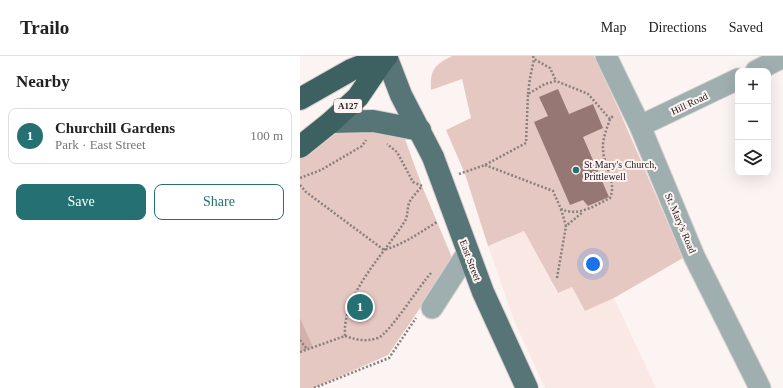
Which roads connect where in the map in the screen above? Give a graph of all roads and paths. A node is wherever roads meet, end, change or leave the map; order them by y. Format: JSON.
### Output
{"nodes":[{"id":1,"x":386,"y":56,"type":"edge"},
{"id":2,"x":606,"y":56,"type":"edge"},
{"id":3,"x":534,"y":57,"type":"edge"},
{"id":4,"x":783,"y":57,"type":"edge"},
{"id":5,"x":762,"y":68,"type":"edge"},
{"id":6,"x":556,"y":81,"type":"junction"},
{"id":7,"x":735,"y":81,"type":"edge"},
{"id":8,"x":528,"y":94,"type":"junction"},
{"id":9,"x":300,"y":99,"type":"edge"},
{"id":10,"x":628,"y":103,"type":"junction"},
{"id":11,"x":610,"y":119,"type":"junction"},
{"id":12,"x":331,"y":122,"type":"junction"},
{"id":13,"x":640,"y":126,"type":"junction"},
{"id":14,"x":420,"y":130,"type":"junction"},
{"id":15,"x":367,"y":138,"type":"dead end"},
{"id":16,"x":383,"y":142,"type":"dead end"},
{"id":17,"x":300,"y":147,"type":"edge"},
{"id":18,"x":485,"y":165,"type":"junction"},
{"id":19,"x":300,"y":178,"type":"edge"},
{"id":20,"x":443,"y":181,"type":"junction"},
{"id":21,"x":300,"y":185,"type":"edge"},
{"id":22,"x":561,"y":209,"type":"junction"},
{"id":23,"x":585,"y":210,"type":"junction"},
{"id":24,"x":437,"y":222,"type":"dead end"},
{"id":25,"x":566,"y":226,"type":"junction"},
{"id":26,"x":384,"y":250,"type":"junction"},
{"id":27,"x":468,"y":252,"type":"junction"},
{"id":28,"x":436,"y":268,"type":"dead end"},
{"id":29,"x":557,"y":278,"type":"dead end"},
{"id":30,"x":426,"y":311,"type":"joint"},
{"id":31,"x":345,"y":336,"type":"junction"},
{"id":32,"x":300,"y":340,"type":"edge"},
{"id":33,"x":307,"y":349,"type":"junction"},
{"id":34,"x":300,"y":352,"type":"edge"},
{"id":35,"x":314,"y":388,"type":"edge"},
{"id":36,"x":527,"y":388,"type":"edge"},
{"id":37,"x":760,"y":388,"type":"edge"}],
"edges":[{"from":1,"to":9,"type":"highway"},
{"from":1,"to":12,"type":"highway","number":"A127"},
{"from":1,"to":14,"type":"main road","name":"East Street"},
{"from":2,"to":10,"type":"street","name":"St. Mary's Road"},
{"from":3,"to":6,"type":"path"},
{"from":3,"to":8,"type":"path"},
{"from":4,"to":5,"type":"street"},
{"from":6,"to":8,"type":"path"},
{"from":6,"to":11,"type":"path"},
{"from":7,"to":13,"type":"street","name":"Hill Road"},
{"from":8,"to":18,"type":"path"},
{"from":10,"to":11,"type":"path"},
{"from":10,"to":13,"type":"street","name":"St. Mary's Road"},
{"from":11,"to":23,"type":"path"},
{"from":12,"to":14,"type":"main road"},
{"from":12,"to":17,"type":"highway","number":"A127"},
{"from":13,"to":37,"type":"street","name":"St. Mary's Road"},
{"from":14,"to":20,"type":"main road","name":"East Street"},
{"from":15,"to":19,"type":"path"},
{"from":16,"to":26,"type":"path"},
{"from":18,"to":20,"type":"path"},
{"from":18,"to":22,"type":"path"},
{"from":20,"to":27,"type":"main road","name":"East Street"},
{"from":21,"to":26,"type":"path"},
{"from":22,"to":23,"type":"path"},
{"from":22,"to":25,"type":"path"},
{"from":23,"to":25,"type":"path"},
{"from":24,"to":26,"type":"path"},
{"from":25,"to":29,"type":"path"},
{"from":26,"to":31,"type":"path"},
{"from":27,"to":30,"type":"street"},
{"from":27,"to":36,"type":"main road","name":"East Street"},
{"from":28,"to":31,"type":"path"},
{"from":30,"to":35,"type":"path"},
{"from":31,"to":33,"type":"path"},
{"from":32,"to":33,"type":"path"},
{"from":33,"to":34,"type":"path"}]}
